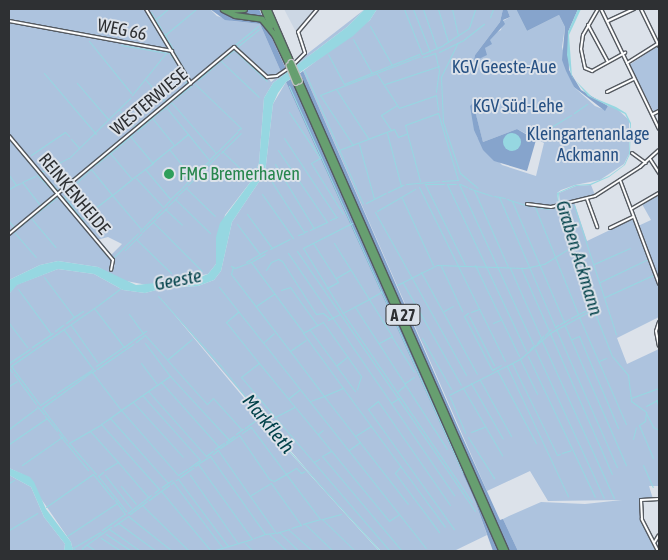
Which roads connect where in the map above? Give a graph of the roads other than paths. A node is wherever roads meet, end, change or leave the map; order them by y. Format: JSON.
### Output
{"nodes":[{"id":1,"x":146,"y":9,"type":"edge"},
{"id":2,"x":223,"y":9,"type":"edge"},
{"id":3,"x":244,"y":9,"type":"edge"},
{"id":4,"x":264,"y":9,"type":"edge"},
{"id":5,"x":268,"y":9,"type":"edge"},
{"id":6,"x":317,"y":9,"type":"edge"},
{"id":7,"x":599,"y":9,"type":"edge"},
{"id":8,"x":634,"y":9,"type":"edge"},
{"id":9,"x":641,"y":9,"type":"edge"},
{"id":10,"x":9,"y":21,"type":"edge"},
{"id":11,"x":608,"y":21,"type":"junction"},
{"id":12,"x":587,"y":24,"type":"junction"},
{"id":13,"x":275,"y":35,"type":"junction"},
{"id":14,"x":659,"y":44,"type":"edge"},
{"id":15,"x":172,"y":51,"type":"junction"},
{"id":16,"x":625,"y":53,"type":"junction"},
{"id":17,"x":608,"y":62,"type":"junction"},
{"id":18,"x":290,"y":63,"type":"junction"},
{"id":19,"x":627,"y":63,"type":"junction"},
{"id":20,"x":635,"y":78,"type":"junction"},
{"id":21,"x":298,"y":81,"type":"junction"},
{"id":22,"x":191,"y":84,"type":"junction"},
{"id":23,"x":607,"y":92,"type":"dead end"},
{"id":24,"x":659,"y":111,"type":"edge"},
{"id":25,"x":653,"y":114,"type":"junction"},
{"id":26,"x":659,"y":129,"type":"edge"},
{"id":27,"x":9,"y":136,"type":"edge"},
{"id":28,"x":659,"y":150,"type":"edge"},
{"id":29,"x":632,"y":153,"type":"dead end"},
{"id":30,"x":650,"y":159,"type":"junction"},
{"id":31,"x":646,"y":163,"type":"junction"},
{"id":32,"x":659,"y":173,"type":"edge"},
{"id":33,"x":620,"y":180,"type":"junction"},
{"id":34,"x":659,"y":193,"type":"edge"},
{"id":35,"x":58,"y":195,"type":"junction"},
{"id":36,"x":587,"y":199,"type":"junction"},
{"id":37,"x":527,"y":204,"type":"dead end"},
{"id":38,"x":630,"y":209,"type":"junction"},
{"id":39,"x":634,"y":217,"type":"junction"},
{"id":40,"x":597,"y":227,"type":"dead end"},
{"id":41,"x":610,"y":228,"type":"dead end"},
{"id":42,"x":9,"y":234,"type":"edge"},
{"id":43,"x":111,"y":270,"type":"dead end"},
{"id":44,"x":659,"y":284,"type":"edge"},
{"id":45,"x":659,"y":322,"type":"edge"},
{"id":46,"x":659,"y":346,"type":"edge"},
{"id":47,"x":659,"y":499,"type":"edge"},
{"id":48,"x":659,"y":535,"type":"edge"},
{"id":49,"x":654,"y":543,"type":"junction"},
{"id":50,"x":502,"y":551,"type":"edge"},
{"id":51,"x":506,"y":551,"type":"edge"},
{"id":52,"x":658,"y":551,"type":"edge"}],
"edges":[{"from":1,"to":15,"type":"street"},
{"from":2,"to":3,"type":"highway"},
{"from":2,"to":13,"type":"highway"},
{"from":4,"to":13,"type":"highway","number":"A 27"},
{"from":5,"to":18,"type":"highway","number":"A 27"},
{"from":6,"to":22,"type":"street","name":"WESTERWIESE"},
{"from":7,"to":11,"type":"street"},
{"from":7,"to":12,"type":"street"},
{"from":8,"to":11,"type":"street"},
{"from":9,"to":14,"type":"street"},
{"from":10,"to":15,"type":"street","name":"WEG 66"},
{"from":11,"to":16,"type":"street"},
{"from":12,"to":17,"type":"street"},
{"from":12,"to":17,"type":"street"},
{"from":13,"to":18,"type":"highway","number":"A 27"},
{"from":14,"to":19,"type":"street"},
{"from":15,"to":22,"type":"street"},
{"from":16,"to":17,"type":"street"},
{"from":16,"to":19,"type":"street"},
{"from":18,"to":21,"type":"highway","number":"A 27","bridge":true},
{"from":19,"to":20,"type":"street"},
{"from":20,"to":23,"type":"street"},
{"from":20,"to":25,"type":"street"},
{"from":21,"to":50,"type":"highway","number":"A 27"},
{"from":21,"to":51,"type":"highway","number":"A 27"},
{"from":22,"to":35,"type":"street","name":"WESTERWIESE"},
{"from":24,"to":25,"type":"street"},
{"from":25,"to":26,"type":"street"},
{"from":27,"to":35,"type":"street","name":"REINKENHEIDE"},
{"from":28,"to":30,"type":"street"},
{"from":29,"to":31,"type":"street"},
{"from":30,"to":31,"type":"street"},
{"from":30,"to":32,"type":"street"},
{"from":31,"to":33,"type":"street"},
{"from":33,"to":36,"type":"street"},
{"from":33,"to":38,"type":"street"},
{"from":34,"to":38,"type":"street"},
{"from":35,"to":42,"type":"street","name":"WESTERWIESE"},
{"from":35,"to":43,"type":"street","name":"REINKENHEIDE"},
{"from":36,"to":37,"type":"street"},
{"from":36,"to":40,"type":"street"},
{"from":38,"to":39,"type":"street"},
{"from":39,"to":41,"type":"street"},
{"from":39,"to":44,"type":"street"},
{"from":45,"to":46,"type":"street"},
{"from":47,"to":49,"type":"street"},
{"from":48,"to":49,"type":"street"},
{"from":49,"to":52,"type":"street"}]}
